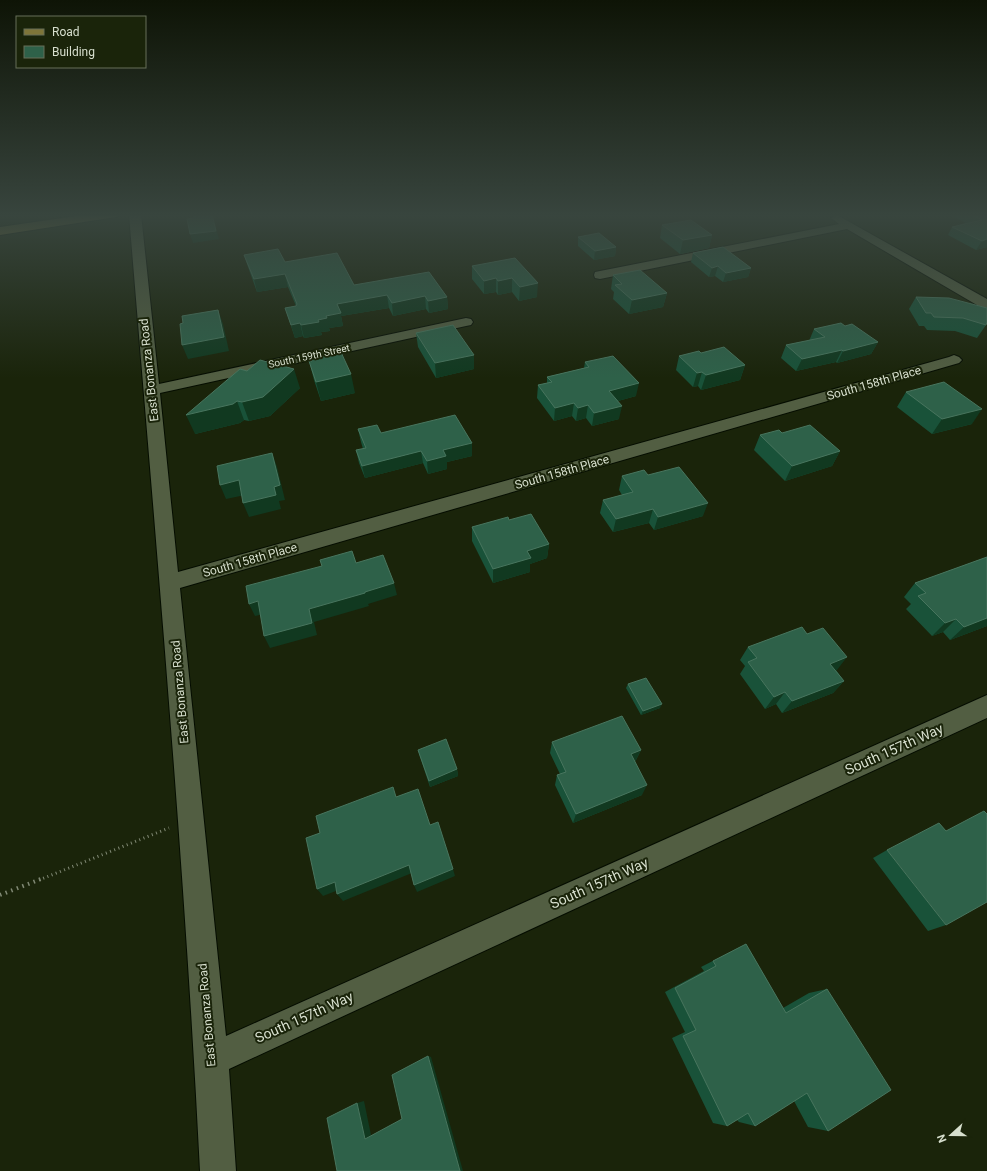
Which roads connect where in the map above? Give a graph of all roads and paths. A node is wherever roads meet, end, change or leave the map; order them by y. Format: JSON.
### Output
{"nodes":[{"id":1,"x":140,"y":269,"type":"edge"},
{"id":2,"x":632,"y":269,"type":"edge"},
{"id":3,"x":924,"y":269,"type":"edge"},
{"id":4,"x":600,"y":275,"type":"dead end"},
{"id":5,"x":987,"y":305,"type":"edge"},
{"id":6,"x":466,"y":322,"type":"dead end"},
{"id":7,"x":954,"y":360,"type":"dead end"},
{"id":8,"x":152,"y":390,"type":"junction"},
{"id":9,"x":169,"y":583,"type":"junction"},
{"id":10,"x":987,"y":706,"type":"edge"},
{"id":11,"x":191,"y":819,"type":"junction"},
{"id":12,"x":0,"y":895,"type":"edge"},
{"id":13,"x":211,"y":1060,"type":"junction"},
{"id":14,"x":218,"y":1171,"type":"edge"}],
"edges":[{"from":1,"to":8,"type":"street","name":"East Bonanza Road"},
{"from":2,"to":4,"type":"street"},
{"from":3,"to":5,"type":"street"},
{"from":6,"to":8,"type":"street","name":"South 159th Street"},
{"from":7,"to":9,"type":"street","name":"South 158th Place"},
{"from":8,"to":9,"type":"street","name":"East Bonanza Road"},
{"from":9,"to":11,"type":"street","name":"East Bonanza Road"},
{"from":10,"to":13,"type":"street","name":"South 157th Way"},
{"from":11,"to":12,"type":"path"},
{"from":11,"to":13,"type":"street","name":"East Bonanza Road"},
{"from":13,"to":14,"type":"street","name":"East Bonanza Road"}]}
